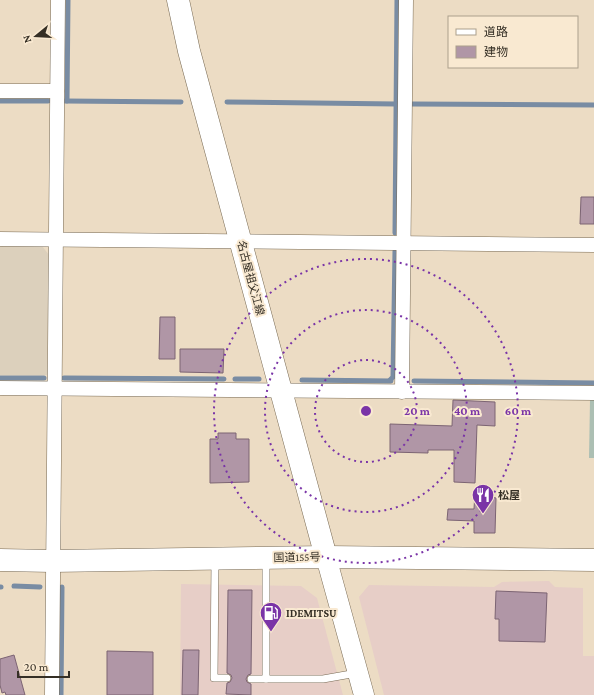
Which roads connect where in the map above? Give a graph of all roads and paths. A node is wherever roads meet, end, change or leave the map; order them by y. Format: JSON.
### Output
{"nodes":[{"id":1,"x":58,"y":0,"type":"edge"},
{"id":2,"x":178,"y":0,"type":"edge"},
{"id":3,"x":406,"y":0,"type":"edge"},
{"id":4,"x":0,"y":91,"type":"edge"},
{"id":5,"x":57,"y":91,"type":"junction"},
{"id":6,"x":0,"y":239,"type":"edge"},
{"id":7,"x":56,"y":240,"type":"junction"},
{"id":8,"x":242,"y":242,"type":"junction"},
{"id":9,"x":404,"y":243,"type":"junction"},
{"id":10,"x":594,"y":245,"type":"edge"},
{"id":11,"x":0,"y":388,"type":"edge"},
{"id":12,"x":54,"y":388,"type":"junction"},
{"id":13,"x":280,"y":391,"type":"junction"},
{"id":14,"x":402,"y":392,"type":"junction"},
{"id":15,"x":594,"y":393,"type":"edge"},
{"id":16,"x":326,"y":557,"type":"junction"},
{"id":17,"x":266,"y":558,"type":"junction"},
{"id":18,"x":215,"y":559,"type":"junction"},
{"id":19,"x":0,"y":560,"type":"edge"},
{"id":20,"x":594,"y":560,"type":"edge"},
{"id":21,"x":52,"y":561,"type":"junction"},
{"id":22,"x":358,"y":673,"type":"junction"},
{"id":23,"x":227,"y":678,"type":"dead end"},
{"id":24,"x":251,"y":679,"type":"dead end"},
{"id":25,"x":266,"y":679,"type":"junction"},
{"id":26,"x":52,"y":695,"type":"edge"},
{"id":27,"x":364,"y":695,"type":"edge"}],
"edges":[{"from":1,"to":5,"type":"street"},
{"from":2,"to":8,"type":"main road","name":"名古屋祖父江線"},
{"from":3,"to":9,"type":"street"},
{"from":4,"to":5,"type":"street"},
{"from":5,"to":7,"type":"street"},
{"from":6,"to":7,"type":"street"},
{"from":7,"to":8,"type":"street"},
{"from":7,"to":12,"type":"street"},
{"from":8,"to":9,"type":"street"},
{"from":8,"to":13,"type":"main road","name":"名古屋祖父江線"},
{"from":9,"to":10,"type":"street"},
{"from":9,"to":14,"type":"street"},
{"from":11,"to":12,"type":"street"},
{"from":12,"to":13,"type":"street"},
{"from":12,"to":21,"type":"street"},
{"from":13,"to":14,"type":"street"},
{"from":13,"to":16,"type":"main road","name":"名古屋祖父江線"},
{"from":14,"to":15,"type":"street"},
{"from":16,"to":17,"type":"main road","name":"国道155号"},
{"from":16,"to":20,"type":"main road","name":"国道155号"},
{"from":16,"to":22,"type":"main road"},
{"from":17,"to":18,"type":"main road","name":"国道155号"},
{"from":17,"to":25,"type":"lane"},
{"from":18,"to":21,"type":"main road","name":"国道155号"},
{"from":18,"to":23,"type":"lane"},
{"from":19,"to":21,"type":"main road","name":"国道155号"},
{"from":21,"to":26,"type":"street"},
{"from":22,"to":25,"type":"lane"},
{"from":22,"to":27,"type":"main road"},
{"from":24,"to":25,"type":"lane"}]}
